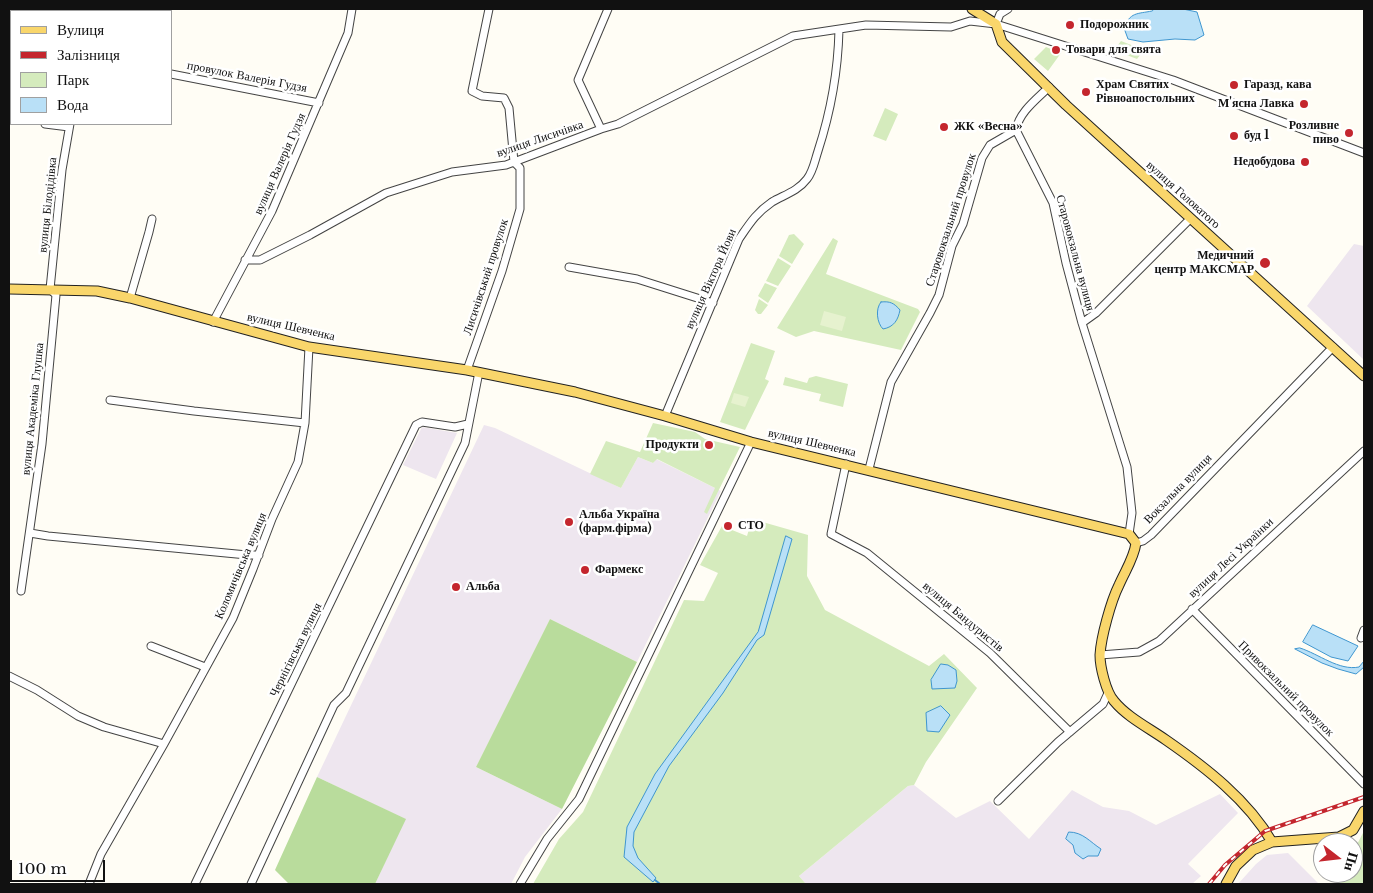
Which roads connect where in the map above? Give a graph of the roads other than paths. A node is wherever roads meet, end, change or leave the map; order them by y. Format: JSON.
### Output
{"nodes":[{"id":1,"x":352,"y":9,"type":"edge"},
{"id":2,"x":489,"y":9,"type":"edge"},
{"id":3,"x":608,"y":9,"type":"edge"},
{"id":4,"x":972,"y":9,"type":"edge"},
{"id":5,"x":1008,"y":9,"type":"edge"},
{"id":6,"x":996,"y":24,"type":"junction"},
{"id":7,"x":839,"y":30,"type":"junction"},
{"id":8,"x":172,"y":74,"type":"edge"},
{"id":9,"x":1049,"y":88,"type":"junction"},
{"id":10,"x":319,"y":103,"type":"junction"},
{"id":11,"x":58,"y":125,"type":"edge"},
{"id":12,"x":70,"y":126,"type":"edge"},
{"id":13,"x":601,"y":129,"type":"junction"},
{"id":14,"x":1016,"y":130,"type":"junction"},
{"id":15,"x":1364,"y":153,"type":"edge"},
{"id":16,"x":514,"y":162,"type":"junction"},
{"id":17,"x":152,"y":219,"type":"dead end"},
{"id":18,"x":1190,"y":219,"type":"junction"},
{"id":19,"x":245,"y":260,"type":"junction"},
{"id":20,"x":569,"y":267,"type":"dead end"},
{"id":21,"x":9,"y":289,"type":"edge"},
{"id":22,"x":50,"y":289,"type":"junction"},
{"id":23,"x":130,"y":298,"type":"junction"},
{"id":24,"x":712,"y":303,"type":"junction"},
{"id":25,"x":213,"y":322,"type":"junction"},
{"id":26,"x":1082,"y":323,"type":"junction"},
{"id":27,"x":309,"y":347,"type":"junction"},
{"id":28,"x":1332,"y":347,"type":"junction"},
{"id":29,"x":467,"y":370,"type":"junction"},
{"id":30,"x":479,"y":372,"type":"junction"},
{"id":31,"x":1364,"y":376,"type":"edge"},
{"id":32,"x":110,"y":400,"type":"dead end"},
{"id":33,"x":665,"y":416,"type":"junction"},
{"id":34,"x":305,"y":423,"type":"junction"},
{"id":35,"x":468,"y":424,"type":"junction"},
{"id":36,"x":752,"y":442,"type":"junction"},
{"id":37,"x":1364,"y":451,"type":"edge"},
{"id":38,"x":846,"y":464,"type":"junction"},
{"id":39,"x":869,"y":469,"type":"junction"},
{"id":40,"x":30,"y":532,"type":"junction"},
{"id":41,"x":1129,"y":534,"type":"junction"},
{"id":42,"x":1136,"y":543,"type":"junction"},
{"id":43,"x":259,"y":555,"type":"junction"},
{"id":44,"x":21,"y":591,"type":"dead end"},
{"id":45,"x":1192,"y":609,"type":"junction"},
{"id":46,"x":1364,"y":630,"type":"edge"},
{"id":47,"x":1360,"y":638,"type":"dead end"},
{"id":48,"x":152,"y":646,"type":"dead end"},
{"id":49,"x":1100,"y":655,"type":"junction"},
{"id":50,"x":205,"y":667,"type":"junction"},
{"id":51,"x":9,"y":676,"type":"edge"},
{"id":52,"x":1108,"y":693,"type":"junction"},
{"id":53,"x":1070,"y":732,"type":"junction"},
{"id":54,"x":164,"y":744,"type":"junction"},
{"id":55,"x":1364,"y":784,"type":"edge"},
{"id":56,"x":998,"y":801,"type":"dead end"},
{"id":57,"x":1364,"y":811,"type":"edge"},
{"id":58,"x":1272,"y":842,"type":"junction"},
{"id":59,"x":89,"y":884,"type":"edge"},
{"id":60,"x":195,"y":884,"type":"edge"},
{"id":61,"x":251,"y":884,"type":"edge"},
{"id":62,"x":520,"y":884,"type":"edge"},
{"id":63,"x":1226,"y":884,"type":"edge"}],
"edges":[{"from":1,"to":10,"type":"street","name":"вулиця Валерія Гудзя"},
{"from":2,"to":16,"type":"street","name":"Лисичівський провулок"},
{"from":3,"to":13,"type":"street"},
{"from":4,"to":6,"type":"main road"},
{"from":5,"to":6,"type":"street"},
{"from":6,"to":7,"type":"street","name":"вулиця Лисичівка"},
{"from":6,"to":9,"type":"main road","name":"вулиця Головатого"},
{"from":6,"to":15,"type":"street"},
{"from":7,"to":13,"type":"street","name":"вулиця Лисичівка"},
{"from":7,"to":24,"type":"street","name":"вулиця Віктора Йови"},
{"from":8,"to":10,"type":"street","name":"провулок Валерія Гудзя"},
{"from":9,"to":14,"type":"street"},
{"from":9,"to":18,"type":"main road","name":"вулиця Головатого"},
{"from":10,"to":19,"type":"street","name":"вулиця Валерія Гудзя"},
{"from":11,"to":12,"type":"street"},
{"from":12,"to":22,"type":"street","name":"вулиця Білодідівка"},
{"from":13,"to":16,"type":"street","name":"вулиця Лисичівка"},
{"from":14,"to":26,"type":"street","name":"Старовокзальна вулиця"},
{"from":14,"to":39,"type":"street","name":"Старовокзальний провулок"},
{"from":16,"to":19,"type":"street","name":"вулиця Лисичівка"},
{"from":16,"to":29,"type":"street","name":"Лисичівський провулок"},
{"from":17,"to":23,"type":"street"},
{"from":18,"to":26,"type":"street","name":"Старовокзальна вулиця"},
{"from":18,"to":28,"type":"main road","name":"вулиця Головатого"},
{"from":19,"to":25,"type":"street","name":"вулиця Валерія Гудзя"},
{"from":20,"to":24,"type":"street"},
{"from":21,"to":22,"type":"main road","name":"вулиця Шевченка"},
{"from":22,"to":23,"type":"main road","name":"вулиця Шевченка"},
{"from":22,"to":40,"type":"street","name":"вулиця Академіка Глушка"},
{"from":23,"to":25,"type":"main road","name":"вулиця Шевченка"},
{"from":24,"to":33,"type":"street","name":"вулиця Віктора Йови"},
{"from":25,"to":27,"type":"main road","name":"вулиця Шевченка"},
{"from":26,"to":41,"type":"street","name":"Старовокзальна вулиця"},
{"from":27,"to":29,"type":"main road","name":"вулиця Шевченка"},
{"from":27,"to":34,"type":"street","name":"Коломичівська вулиця"},
{"from":28,"to":31,"type":"main road","name":"вулиця Головатого"},
{"from":28,"to":42,"type":"street","name":"Вокзальна вулиця"},
{"from":29,"to":30,"type":"main road","name":"вулиця Шевченка"},
{"from":30,"to":33,"type":"main road","name":"вулиця Шевченка"},
{"from":30,"to":35,"type":"street"},
{"from":32,"to":34,"type":"street"},
{"from":33,"to":36,"type":"main road","name":"вулиця Шевченка"},
{"from":34,"to":43,"type":"street","name":"Коломичівська вулиця"},
{"from":35,"to":60,"type":"street","name":"Чернігівська вулиця"},
{"from":35,"to":61,"type":"street"},
{"from":36,"to":38,"type":"main road","name":"вулиця Шевченка"},
{"from":36,"to":62,"type":"street"},
{"from":37,"to":45,"type":"street","name":"вулиця Лесі Українки"},
{"from":38,"to":39,"type":"main road","name":"вулиця Шевченка"},
{"from":38,"to":53,"type":"street","name":"вулиця Бандуристів"},
{"from":39,"to":41,"type":"main road","name":"вулиця Шевченка"},
{"from":40,"to":43,"type":"street"},
{"from":40,"to":44,"type":"street","name":"вулиця Академіка Глушка"},
{"from":41,"to":42,"type":"main road"},
{"from":42,"to":49,"type":"main road"},
{"from":43,"to":50,"type":"street","name":"Коломичівська вулиця"},
{"from":45,"to":49,"type":"street","name":"вулиця Лесі Українки"},
{"from":45,"to":55,"type":"street","name":"Привокзальний провулок"},
{"from":46,"to":47,"type":"street"},
{"from":48,"to":50,"type":"street"},
{"from":49,"to":52,"type":"main road"},
{"from":50,"to":54,"type":"street","name":"Коломичівська вулиця"},
{"from":51,"to":54,"type":"street"},
{"from":52,"to":53,"type":"street"},
{"from":52,"to":58,"type":"main road"},
{"from":53,"to":56,"type":"street"},
{"from":54,"to":59,"type":"street","name":"Коломичівська вулиця"},
{"from":57,"to":58,"type":"main road"},
{"from":58,"to":63,"type":"main road"}]}
